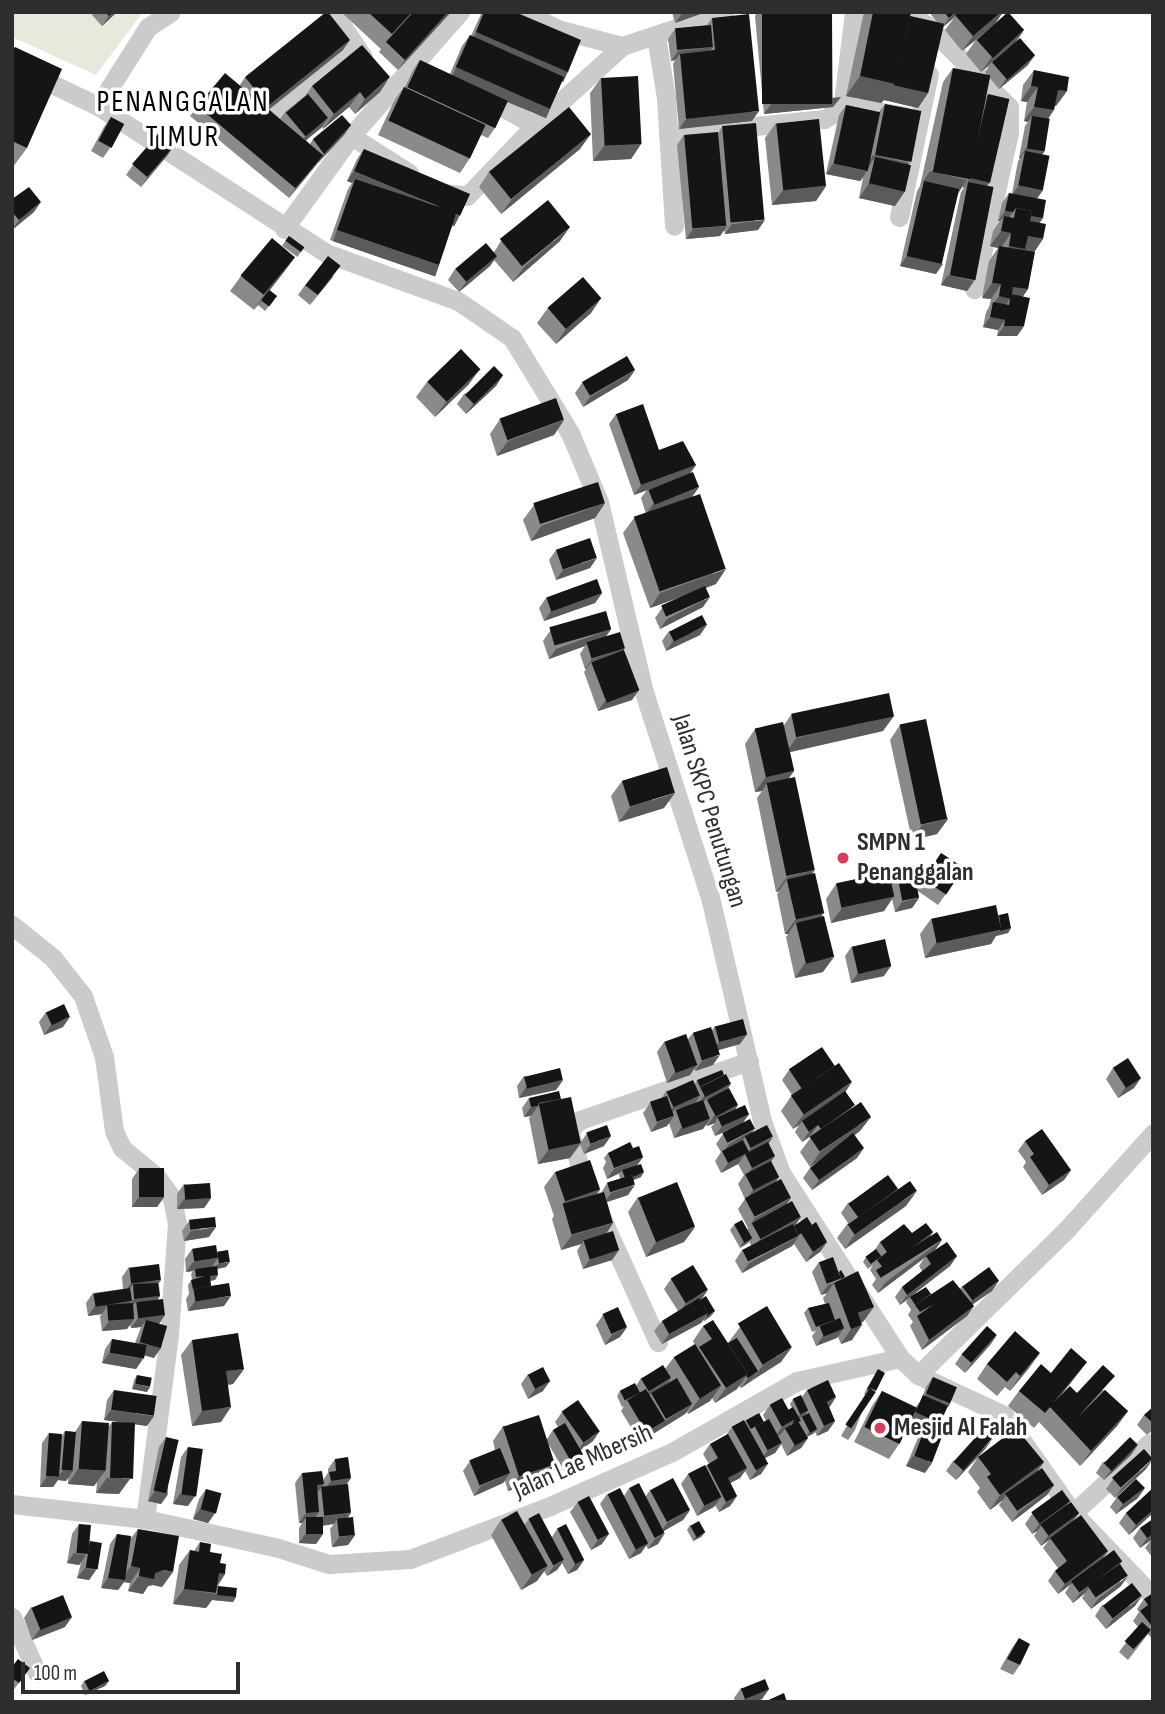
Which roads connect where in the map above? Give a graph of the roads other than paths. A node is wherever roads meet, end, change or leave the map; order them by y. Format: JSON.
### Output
{"nodes":[{"id":1,"x":171,"y":12,"type":"edge"},
{"id":2,"x":333,"y":12,"type":"edge"},
{"id":3,"x":460,"y":12,"type":"edge"},
{"id":4,"x":524,"y":12,"type":"edge"},
{"id":5,"x":724,"y":12,"type":"edge"},
{"id":6,"x":855,"y":12,"type":"edge"},
{"id":7,"x":906,"y":12,"type":"edge"},
{"id":8,"x":656,"y":36,"type":"junction"},
{"id":9,"x":622,"y":46,"type":"junction"},
{"id":10,"x":357,"y":49,"type":"junction"},
{"id":11,"x":947,"y":49,"type":"junction"},
{"id":12,"x":417,"y":62,"type":"junction"},
{"id":13,"x":12,"y":65,"type":"edge"},
{"id":14,"x":441,"y":75,"type":"edge"},
{"id":15,"x":380,"y":81,"type":"junction"},
{"id":16,"x":464,"y":87,"type":"edge"},
{"id":17,"x":752,"y":102,"type":"edge"},
{"id":18,"x":98,"y":107,"type":"junction"},
{"id":19,"x":842,"y":110,"type":"junction"},
{"id":20,"x":919,"y":119,"type":"junction"},
{"id":21,"x":266,"y":122,"type":"edge"},
{"id":22,"x":535,"y":125,"type":"junction"},
{"id":23,"x":755,"y":134,"type":"junction"},
{"id":24,"x":667,"y":135,"type":"junction"},
{"id":25,"x":351,"y":136,"type":"junction"},
{"id":26,"x":899,"y":217,"type":"dead end"},
{"id":27,"x":674,"y":226,"type":"dead end"},
{"id":28,"x":284,"y":229,"type":"junction"},
{"id":29,"x":974,"y":289,"type":"edge"},
{"id":30,"x":12,"y":925,"type":"edge"},
{"id":31,"x":749,"y":1061,"type":"junction"},
{"id":32,"x":1153,"y":1133,"type":"edge"},
{"id":33,"x":658,"y":1342,"type":"dead end"},
{"id":34,"x":900,"y":1358,"type":"junction"},
{"id":35,"x":918,"y":1375,"type":"junction"},
{"id":36,"x":1149,"y":1443,"type":"dead end"},
{"id":37,"x":12,"y":1504,"type":"edge"},
{"id":38,"x":1073,"y":1513,"type":"junction"},
{"id":39,"x":145,"y":1519,"type":"junction"},
{"id":40,"x":1153,"y":1596,"type":"edge"},
{"id":41,"x":12,"y":1617,"type":"edge"},
{"id":42,"x":37,"y":1673,"type":"dead end"}],
"edges":[{"from":1,"to":18,"type":"street"},
{"from":2,"to":10,"type":"street"},
{"from":3,"to":12,"type":"street"},
{"from":4,"to":9,"type":"street"},
{"from":5,"to":8,"type":"street"},
{"from":6,"to":19,"type":"street"},
{"from":7,"to":11,"type":"street"},
{"from":8,"to":9,"type":"street"},
{"from":8,"to":24,"type":"street"},
{"from":9,"to":22,"type":"street"},
{"from":10,"to":15,"type":"street"},
{"from":10,"to":21,"type":"street"},
{"from":11,"to":20,"type":"street"},
{"from":11,"to":29,"type":"street"},
{"from":12,"to":14,"type":"street"},
{"from":12,"to":15,"type":"street"},
{"from":13,"to":18,"type":"street","name":"Jalan SKPC Penutungan"},
{"from":15,"to":25,"type":"street"},
{"from":16,"to":22,"type":"street"},
{"from":17,"to":23,"type":"street"},
{"from":18,"to":28,"type":"street","name":"Jalan SKPC Penutungan"},
{"from":19,"to":20,"type":"street"},
{"from":19,"to":23,"type":"street"},
{"from":20,"to":26,"type":"street"},
{"from":22,"to":25,"type":"street"},
{"from":23,"to":24,"type":"street"},
{"from":24,"to":27,"type":"street"},
{"from":25,"to":28,"type":"street"},
{"from":28,"to":31,"type":"street","name":"Jalan SKPC Penutungan"},
{"from":30,"to":39,"type":"street"},
{"from":31,"to":33,"type":"street"},
{"from":31,"to":34,"type":"street","name":"Jalan SKPC Penutungan"},
{"from":32,"to":35,"type":"street"},
{"from":34,"to":35,"type":"street","name":"Jalan SKPC Penutungan"},
{"from":34,"to":39,"type":"street","name":"Jalan Lae Mbersih"},
{"from":35,"to":38,"type":"street","name":"Jalan SKPC Penutungan"},
{"from":36,"to":38,"type":"street"},
{"from":37,"to":39,"type":"street","name":"Jalan Lae Mbersih"},
{"from":38,"to":40,"type":"street","name":"Jalan SKPC Penutungan"},
{"from":41,"to":42,"type":"street"}]}
